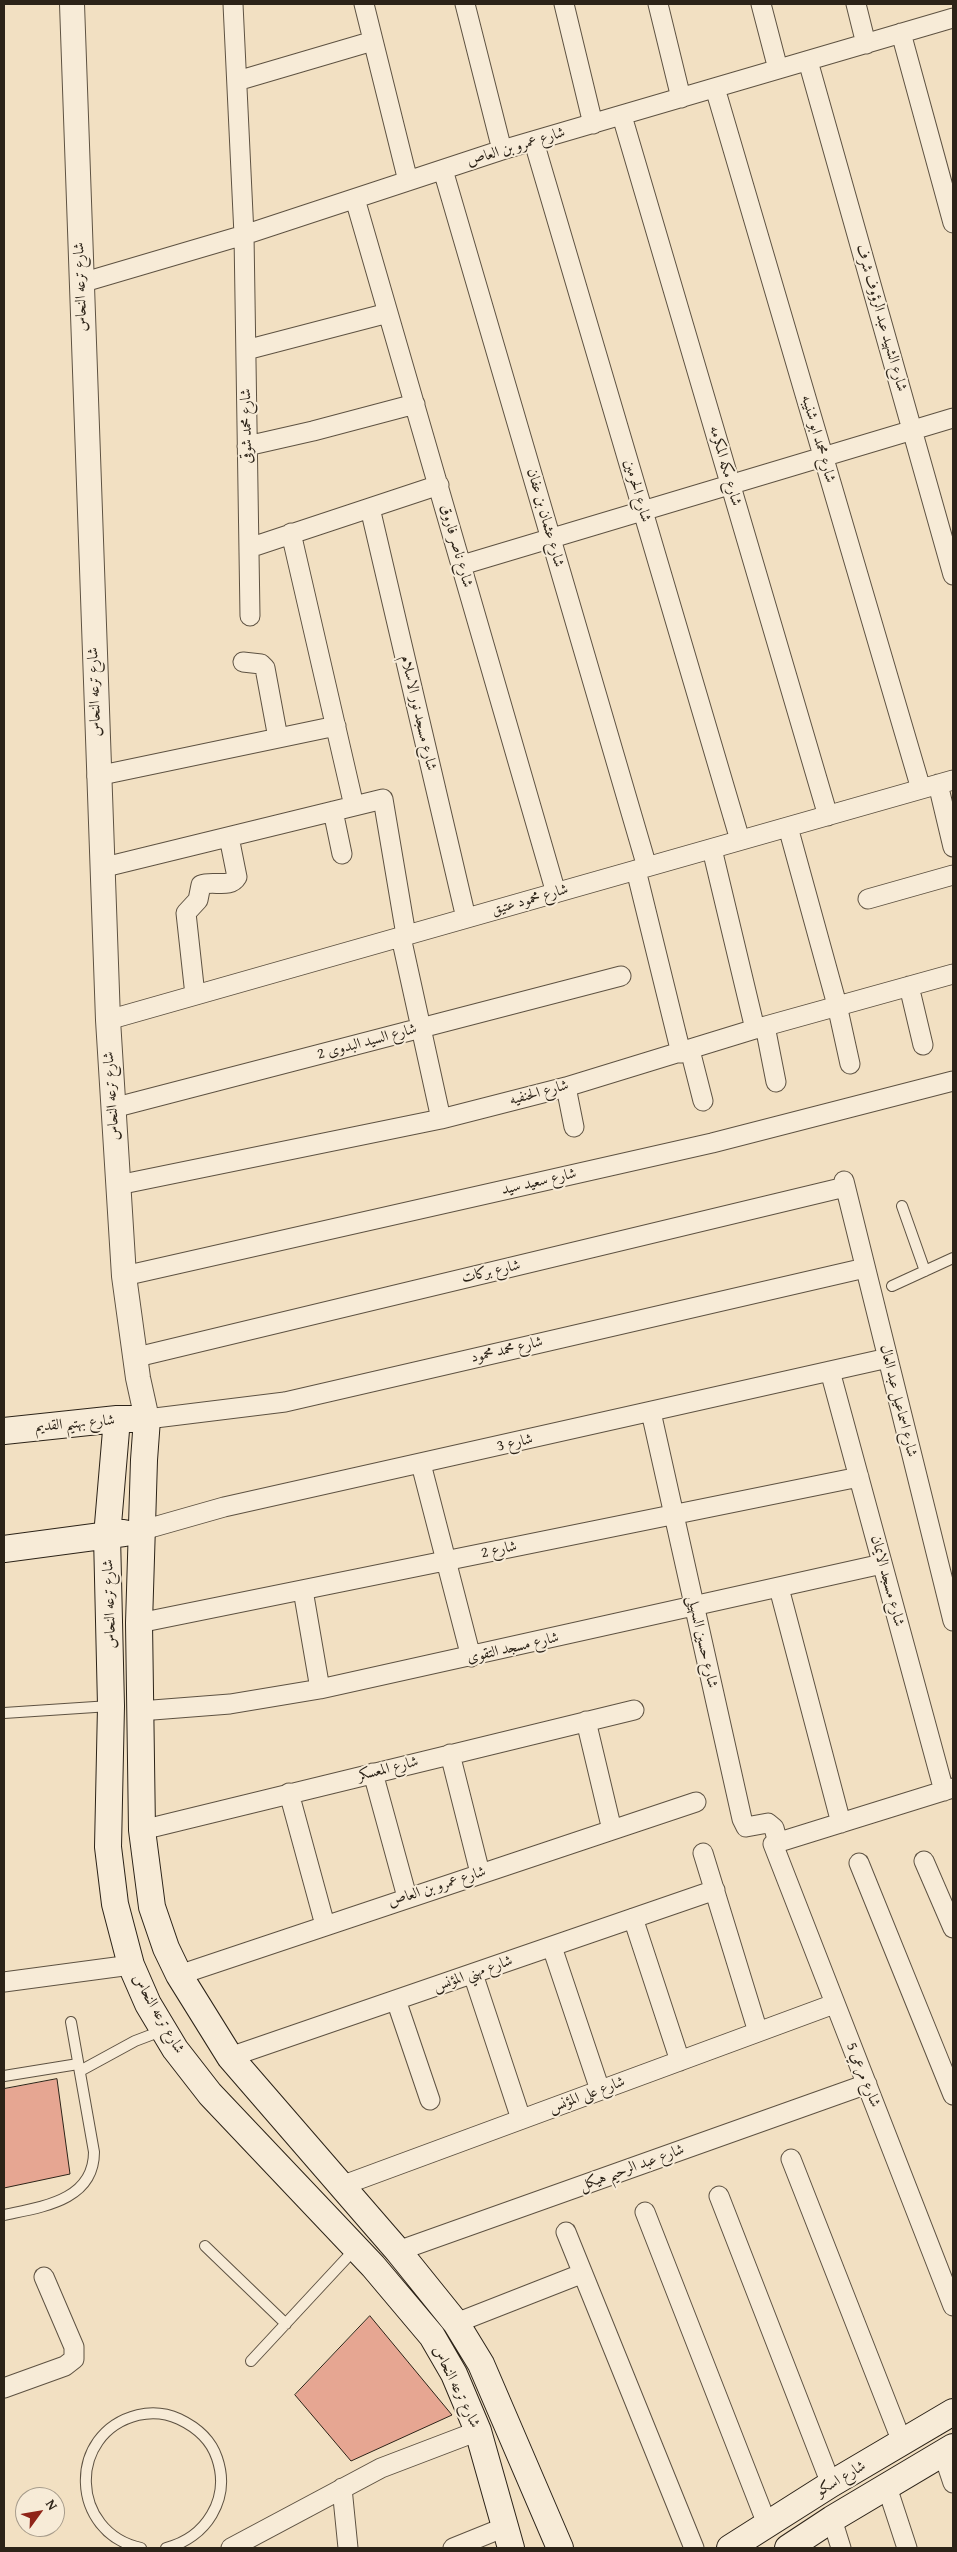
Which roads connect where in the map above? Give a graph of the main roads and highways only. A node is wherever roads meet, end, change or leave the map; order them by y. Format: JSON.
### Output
{"nodes":[{"id":1,"x":117,"y":1419,"type":"junction"},
{"id":2,"x":147,"y":1419,"type":"joint"},
{"id":3,"x":4,"y":1431,"type":"edge"},
{"id":4,"x":143,"y":1530,"type":"junction"},
{"id":5,"x":107,"y":1536,"type":"junction"},
{"id":6,"x":4,"y":1549,"type":"edge"},
{"id":7,"x":211,"y":2026,"type":"junction"},
{"id":8,"x":170,"y":2039,"type":"junction"},
{"id":9,"x":953,"y":2412,"type":"edge"},
{"id":10,"x":948,"y":2450,"type":"edge"},
{"id":11,"x":508,"y":2538,"type":"edge"},
{"id":12,"x":795,"y":2546,"type":"edge"},
{"id":13,"x":560,"y":2548,"type":"edge"},
{"id":14,"x":730,"y":2548,"type":"edge"}],
"edges":[{"from":1,"to":2,"type":"main road","name":"شارع بهتيم القديم"},
{"from":1,"to":3,"type":"main road","name":"شارع بهتيم القديم"},
{"from":1,"to":5,"type":"main road","name":"شارع ترعه النحاس"},
{"from":2,"to":4,"type":"main road","name":"شارع ترعه النحاس"},
{"from":4,"to":5,"type":"main road"},
{"from":4,"to":7,"type":"main road","name":"شارع ترعه النحاس"},
{"from":5,"to":6,"type":"main road"},
{"from":5,"to":8,"type":"main road","name":"شارع ترعه النحاس"},
{"from":7,"to":8,"type":"main road"},
{"from":7,"to":13,"type":"main road","name":"شارع ترعه النحاس"},
{"from":8,"to":11,"type":"main road","name":"شارع ترعه النحاس"},
{"from":9,"to":14,"type":"main road","name":"شارع اسكو"},
{"from":10,"to":12,"type":"main road","name":"شارع اسكو"}]}
